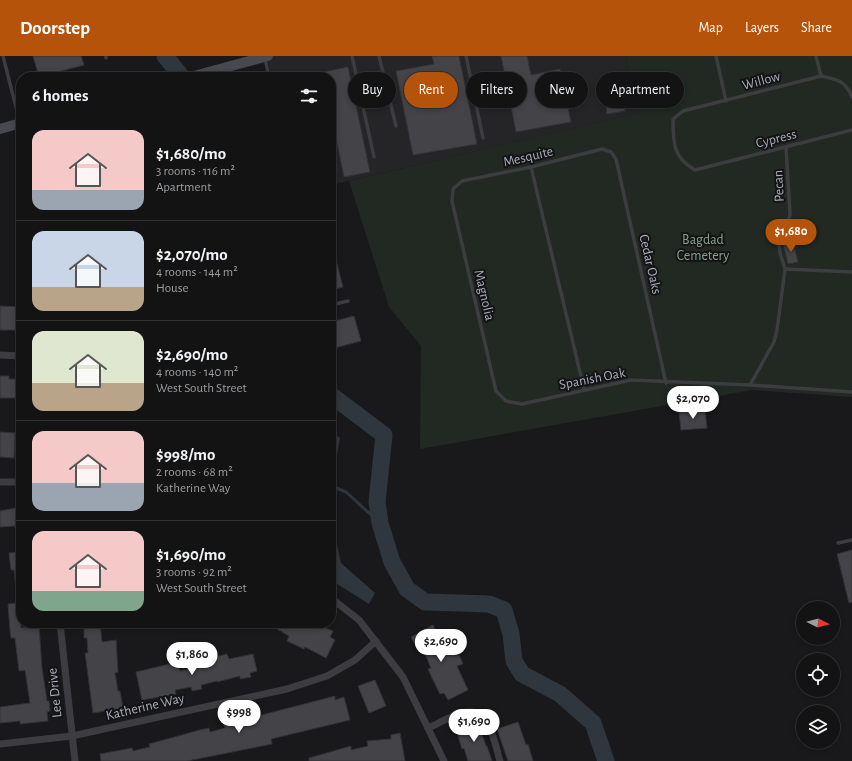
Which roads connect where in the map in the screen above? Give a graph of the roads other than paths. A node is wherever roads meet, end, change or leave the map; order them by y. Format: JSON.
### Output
{"nodes":[{"id":1,"x":2,"y":56,"type":"edge"},
{"id":2,"x":266,"y":56,"type":"edge"},
{"id":3,"x":352,"y":56,"type":"edge"},
{"id":4,"x":379,"y":56,"type":"edge"},
{"id":5,"x":466,"y":56,"type":"edge"},
{"id":6,"x":716,"y":56,"type":"edge"},
{"id":7,"x":816,"y":56,"type":"edge"},
{"id":8,"x":207,"y":72,"type":"edge"},
{"id":9,"x":268,"y":72,"type":"edge"},
{"id":10,"x":821,"y":76,"type":"junction"},
{"id":11,"x":852,"y":97,"type":"edge"},
{"id":12,"x":726,"y":101,"type":"junction"},
{"id":13,"x":16,"y":105,"type":"edge"},
{"id":14,"x":16,"y":124,"type":"edge"},
{"id":15,"x":396,"y":126,"type":"dead end"},
{"id":16,"x":0,"y":129,"type":"edge"},
{"id":17,"x":852,"y":130,"type":"edge"},
{"id":18,"x":483,"y":138,"type":"dead end"},
{"id":19,"x":786,"y":147,"type":"junction"},
{"id":20,"x":611,"y":152,"type":"joint"},
{"id":21,"x":374,"y":158,"type":"dead end"},
{"id":22,"x":531,"y":167,"type":"junction"},
{"id":23,"x":705,"y":168,"type":"joint"},
{"id":24,"x":454,"y":189,"type":"joint"},
{"id":25,"x":785,"y":269,"type":"junction"},
{"id":26,"x":852,"y":272,"type":"edge"},
{"id":27,"x":348,"y":301,"type":"dead end"},
{"id":28,"x":336,"y":304,"type":"edge"},
{"id":29,"x":0,"y":355,"type":"edge"},
{"id":30,"x":16,"y":356,"type":"edge"},
{"id":31,"x":666,"y":383,"type":"junction"},
{"id":32,"x":750,"y":385,"type":"junction"},
{"id":33,"x":584,"y":389,"type":"junction"},
{"id":34,"x":852,"y":392,"type":"edge"},
{"id":35,"x":506,"y":401,"type":"joint"},
{"id":36,"x":0,"y":482,"type":"edge"},
{"id":37,"x":16,"y":482,"type":"edge"},
{"id":38,"x":852,"y":540,"type":"edge"},
{"id":39,"x":838,"y":544,"type":"dead end"},
{"id":40,"x":336,"y":602,"type":"edge"},
{"id":41,"x":61,"y":628,"type":"edge"},
{"id":42,"x":376,"y":641,"type":"junction"},
{"id":43,"x":428,"y":728,"type":"junction"},
{"id":44,"x":72,"y":736,"type":"junction"},
{"id":45,"x":0,"y":744,"type":"edge"},
{"id":46,"x":76,"y":761,"type":"edge"},
{"id":47,"x":444,"y":761,"type":"edge"},
{"id":48,"x":500,"y":761,"type":"edge"}],
"edges":[{"from":1,"to":13,"type":"lane"},
{"from":2,"to":8,"type":"main road"},
{"from":2,"to":9,"type":"lane"},
{"from":3,"to":21,"type":"lane"},
{"from":4,"to":15,"type":"lane"},
{"from":5,"to":18,"type":"lane"},
{"from":6,"to":12,"type":"lane"},
{"from":7,"to":10,"type":"lane"},
{"from":10,"to":11,"type":"lane"},
{"from":10,"to":12,"type":"lane","name":"Willow"},
{"from":12,"to":23,"type":"lane","name":"Willow"},
{"from":14,"to":16,"type":"main road"},
{"from":17,"to":19,"type":"lane","name":"Cypress"},
{"from":19,"to":23,"type":"lane","name":"Cypress"},
{"from":19,"to":25,"type":"lane","name":"Pecan"},
{"from":20,"to":22,"type":"lane","name":"Mesquite"},
{"from":20,"to":31,"type":"lane","name":"Cedar Oaks"},
{"from":22,"to":24,"type":"lane","name":"Mesquite"},
{"from":22,"to":33,"type":"lane"},
{"from":24,"to":35,"type":"lane","name":"Magnolia"},
{"from":25,"to":26,"type":"lane"},
{"from":25,"to":32,"type":"lane"},
{"from":27,"to":28,"type":"lane"},
{"from":29,"to":30,"type":"street"},
{"from":31,"to":32,"type":"lane","name":"Spanish Oak"},
{"from":31,"to":33,"type":"lane","name":"Spanish Oak"},
{"from":32,"to":34,"type":"lane","name":"Spanish Oak"},
{"from":33,"to":35,"type":"lane","name":"Spanish Oak"},
{"from":36,"to":37,"type":"street"},
{"from":38,"to":39,"type":"lane"},
{"from":40,"to":42,"type":"street"},
{"from":41,"to":44,"type":"street","name":"Lee Drive"},
{"from":42,"to":43,"type":"street"},
{"from":42,"to":44,"type":"street","name":"Katherine Way"},
{"from":43,"to":47,"type":"street"},
{"from":43,"to":48,"type":"street"},
{"from":44,"to":45,"type":"street","name":"Katherine Way"},
{"from":44,"to":46,"type":"street","name":"Lee Drive"}]}
